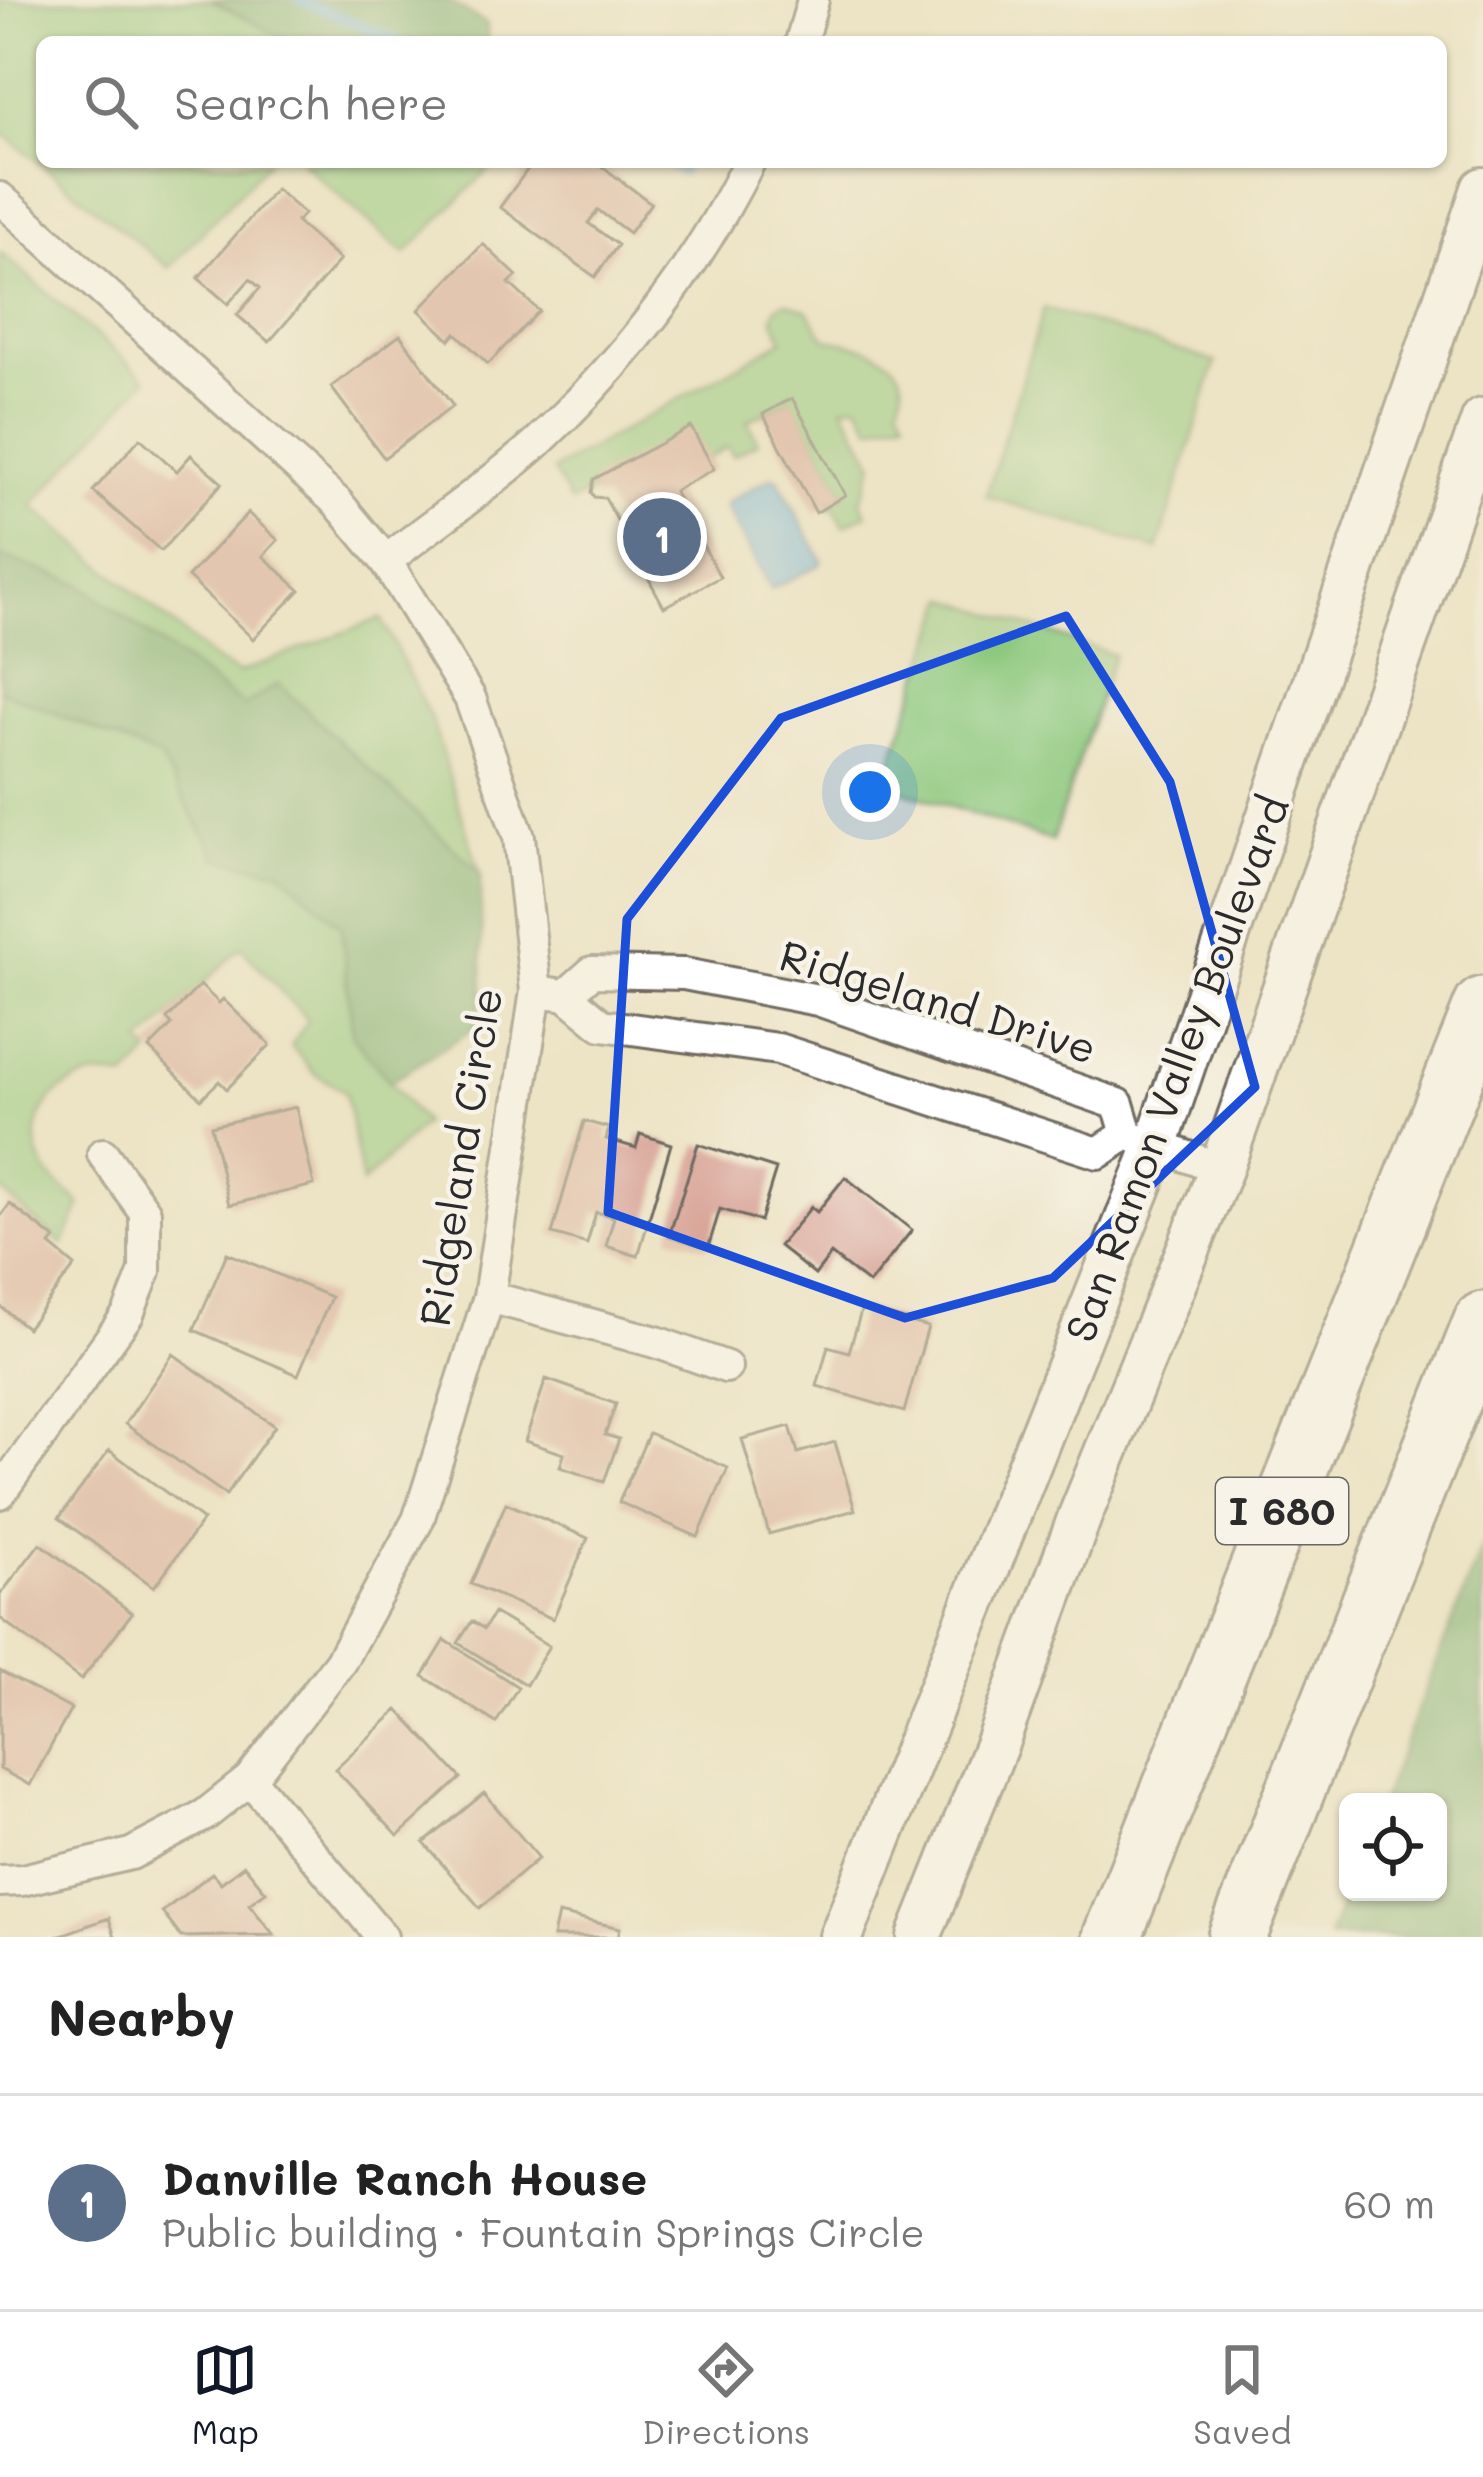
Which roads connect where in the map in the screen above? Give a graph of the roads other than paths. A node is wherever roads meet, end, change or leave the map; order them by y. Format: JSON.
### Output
{"nodes":[{"id":1,"x":813,"y":0,"type":"edge"},
{"id":2,"x":803,"y":36,"type":"edge"},
{"id":3,"x":745,"y":168,"type":"edge"},
{"id":4,"x":1483,"y":189,"type":"edge"},
{"id":5,"x":0,"y":198,"type":"edge"},
{"id":6,"x":1483,"y":420,"type":"edge"},
{"id":7,"x":386,"y":561,"type":"junction"},
{"id":8,"x":551,"y":993,"type":"junction"},
{"id":9,"x":1483,"y":1006,"type":"edge"},
{"id":10,"x":1142,"y":1140,"type":"junction"},
{"id":11,"x":103,"y":1154,"type":"dead end"},
{"id":12,"x":1221,"y":1169,"type":"junction"},
{"id":13,"x":489,"y":1297,"type":"junction"},
{"id":14,"x":1483,"y":1321,"type":"edge"},
{"id":15,"x":726,"y":1367,"type":"dead end"},
{"id":16,"x":0,"y":1493,"type":"edge"},
{"id":17,"x":250,"y":1779,"type":"junction"},
{"id":18,"x":0,"y":1881,"type":"edge"},
{"id":19,"x":382,"y":1937,"type":"edge"},
{"id":20,"x":841,"y":1937,"type":"edge"},
{"id":21,"x":919,"y":1937,"type":"edge"},
{"id":22,"x":1112,"y":1937,"type":"edge"},
{"id":23,"x":1237,"y":1937,"type":"edge"}],
"edges":[{"from":1,"to":2,"type":"street"},
{"from":3,"to":7,"type":"street"},
{"from":4,"to":10,"type":"main road","name":"San Ramon Valley Boulevard"},
{"from":5,"to":7,"type":"street","name":"Ridgeland Circle"},
{"from":6,"to":12,"type":"main road","name":"San Ramon Valley Boulevard"},
{"from":7,"to":8,"type":"street","name":"Ridgeland Circle"},
{"from":8,"to":10,"type":"street"},
{"from":8,"to":10,"type":"street","name":"Ridgeland Drive"},
{"from":8,"to":13,"type":"street","name":"Ridgeland Circle"},
{"from":9,"to":22,"type":"highway","number":"I 680"},
{"from":10,"to":12,"type":"street","name":"Ridgeland Drive"},
{"from":10,"to":20,"type":"main road","name":"San Ramon Valley Boulevard"},
{"from":11,"to":16,"type":"street"},
{"from":12,"to":21,"type":"main road","name":"San Ramon Valley Boulevard"},
{"from":13,"to":15,"type":"street"},
{"from":13,"to":17,"type":"street","name":"Ridgeland Circle"},
{"from":14,"to":23,"type":"highway","number":"I 680"},
{"from":17,"to":18,"type":"street","name":"Ridgeland Circle"},
{"from":17,"to":19,"type":"street"}]}
